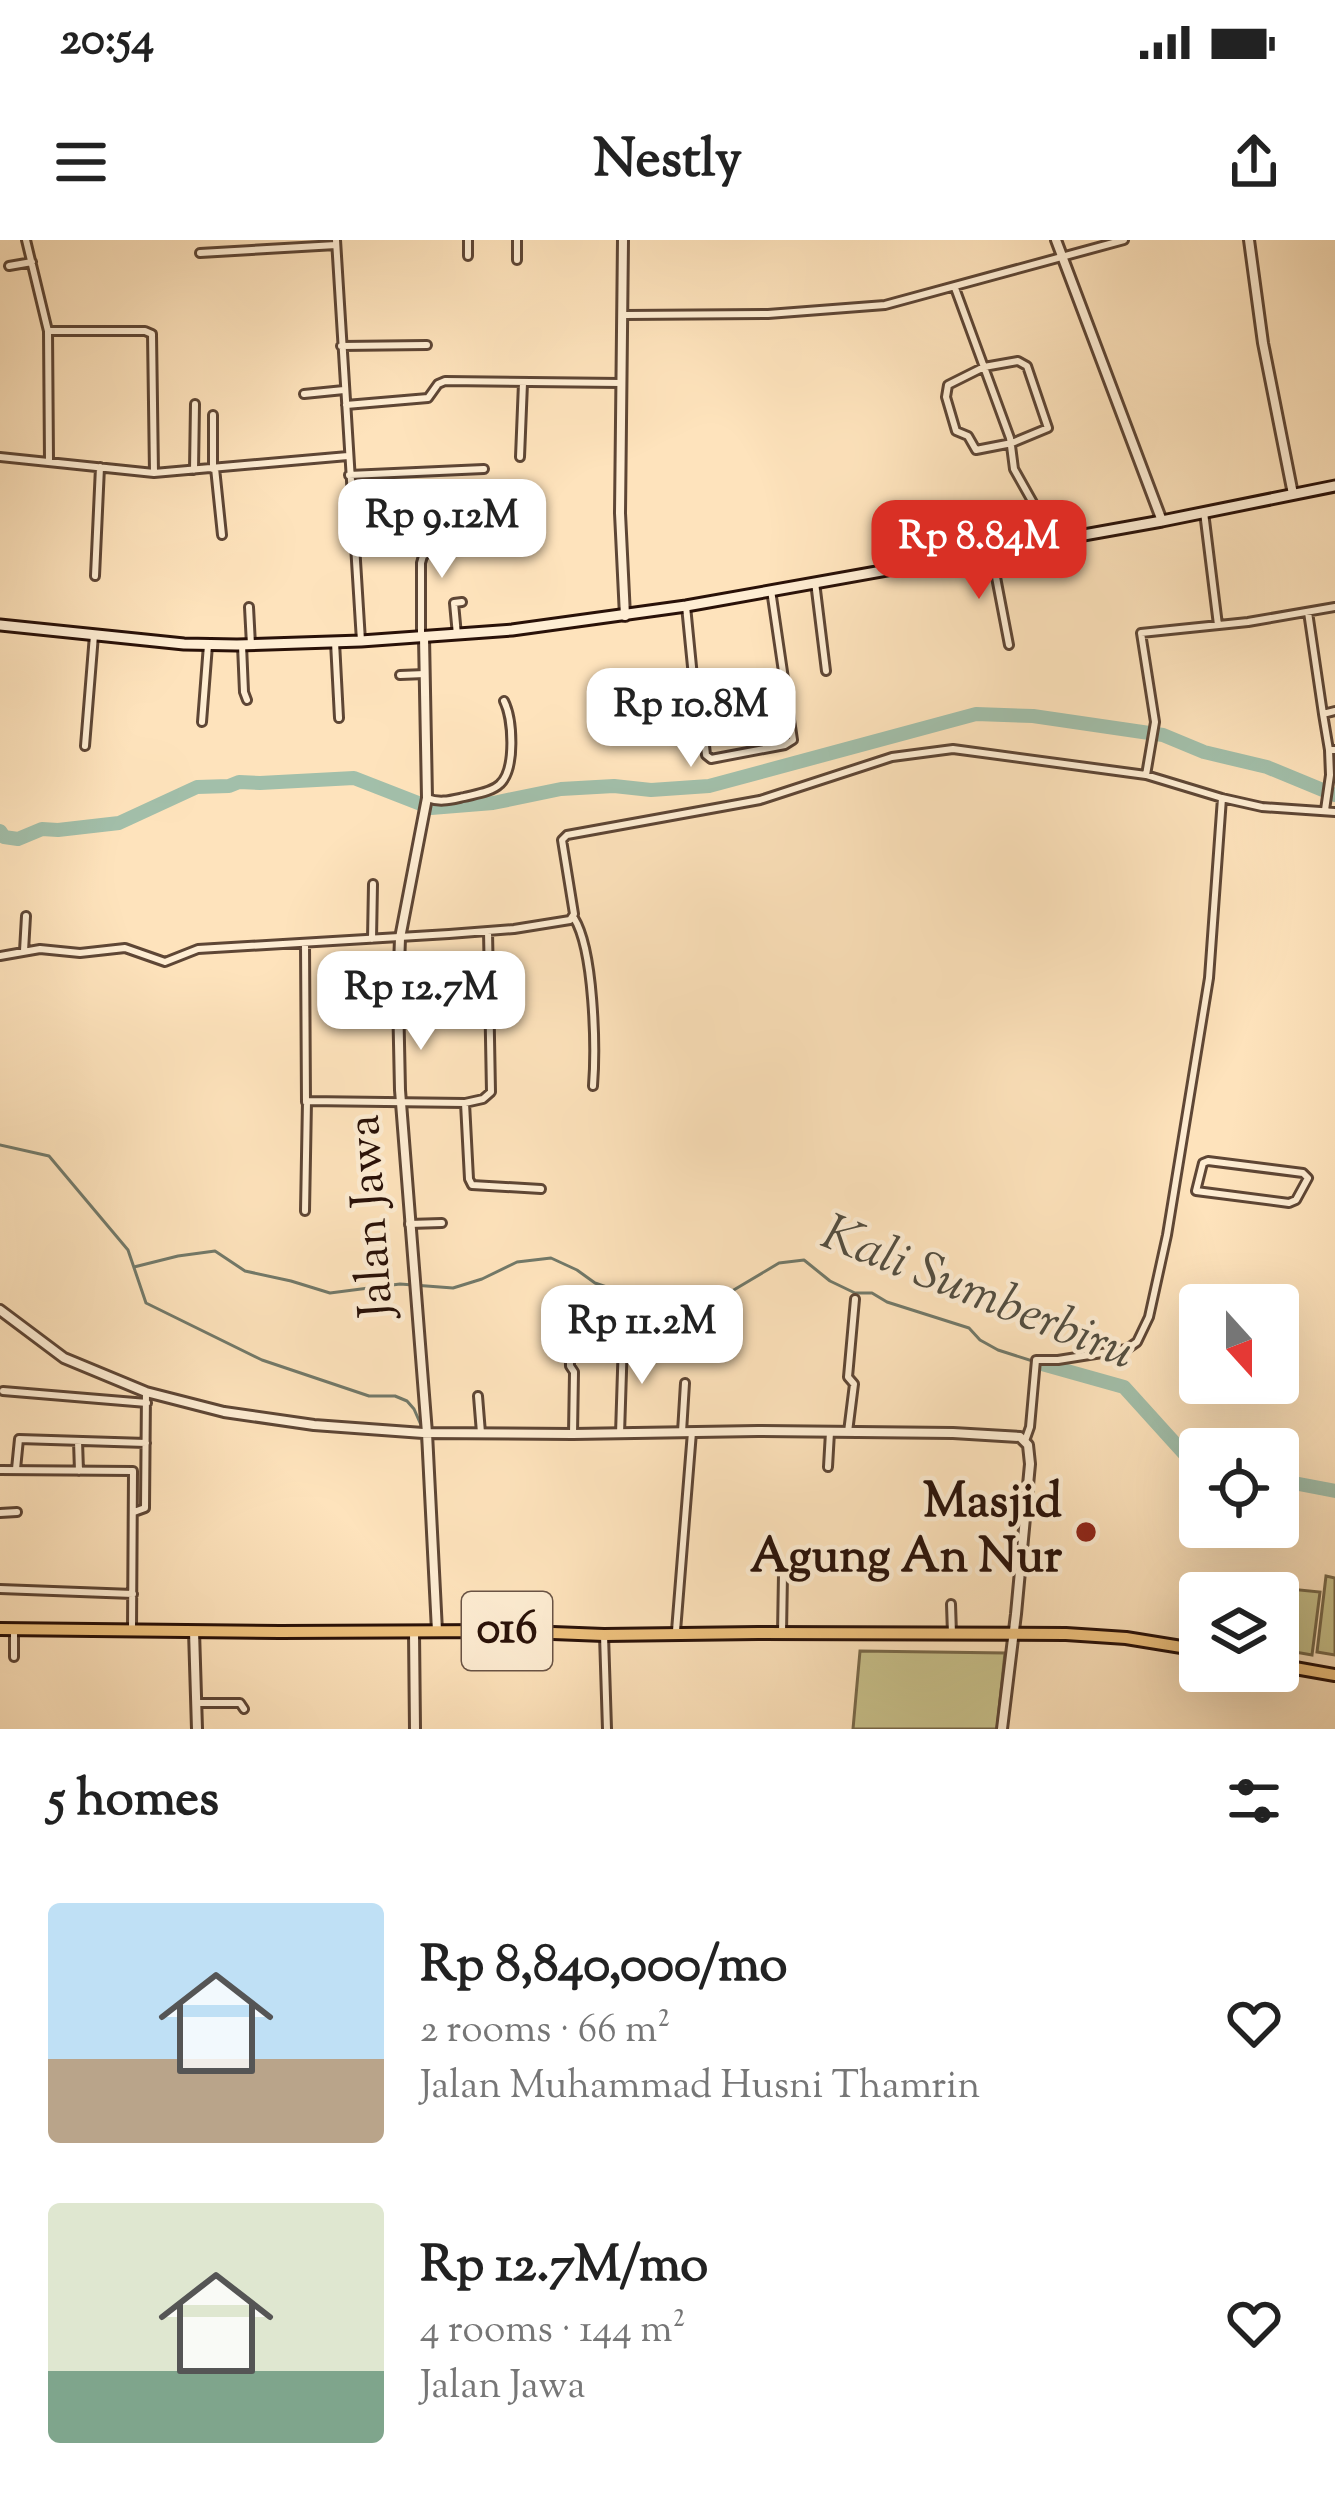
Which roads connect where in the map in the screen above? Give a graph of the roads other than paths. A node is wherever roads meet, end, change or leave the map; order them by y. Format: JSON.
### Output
{"nodes":[{"id":1,"x":26,"y":240,"type":"edge"},
{"id":2,"x":468,"y":240,"type":"edge"},
{"id":3,"x":518,"y":240,"type":"edge"},
{"id":4,"x":623,"y":240,"type":"edge"},
{"id":5,"x":1056,"y":240,"type":"edge"},
{"id":6,"x":1124,"y":240,"type":"edge"},
{"id":7,"x":1250,"y":240,"type":"edge"},
{"id":8,"x":336,"y":243,"type":"edge"},
{"id":9,"x":200,"y":253,"type":"dead end"},
{"id":10,"x":1061,"y":255,"type":"junction"},
{"id":11,"x":468,"y":256,"type":"dead end"},
{"id":12,"x":517,"y":260,"type":"dead end"},
{"id":13,"x":32,"y":262,"type":"junction"},
{"id":14,"x":9,"y":266,"type":"dead end"},
{"id":15,"x":955,"y":287,"type":"junction"},
{"id":16,"x":624,"y":315,"type":"junction"},
{"id":17,"x":48,"y":331,"type":"junction"},
{"id":18,"x":427,"y":345,"type":"dead end"},
{"id":19,"x":341,"y":346,"type":"junction"},
{"id":20,"x":984,"y":367,"type":"junction"},
{"id":21,"x":524,"y":383,"type":"junction"},
{"id":22,"x":621,"y":383,"type":"junction"},
{"id":23,"x":344,"y":390,"type":"junction"},
{"id":24,"x":304,"y":394,"type":"dead end"},
{"id":25,"x":195,"y":404,"type":"dead end"},
{"id":26,"x":344,"y":405,"type":"junction"},
{"id":27,"x":213,"y":415,"type":"dead end"},
{"id":28,"x":1012,"y":443,"type":"junction"},
{"id":29,"x":348,"y":456,"type":"junction"},
{"id":30,"x":0,"y":457,"type":"edge"},
{"id":31,"x":520,"y":457,"type":"dead end"},
{"id":32,"x":49,"y":461,"type":"junction"},
{"id":33,"x":100,"y":467,"type":"junction"},
{"id":34,"x":214,"y":469,"type":"junction"},
{"id":35,"x":484,"y":469,"type":"dead end"},
{"id":36,"x":194,"y":470,"type":"junction"},
{"id":37,"x":154,"y":472,"type":"junction"},
{"id":38,"x":350,"y":475,"type":"junction"},
{"id":39,"x":1335,"y":486,"type":"edge"},
{"id":40,"x":1293,"y":494,"type":"junction"},
{"id":41,"x":1204,"y":512,"type":"junction"},
{"id":42,"x":1162,"y":521,"type":"junction"},
{"id":43,"x":434,"y":534,"type":"dead end"},
{"id":44,"x":222,"y":535,"type":"dead end"},
{"id":45,"x":1054,"y":540,"type":"junction"},
{"id":46,"x":991,"y":551,"type":"junction"},
{"id":47,"x":95,"y":576,"type":"dead end"},
{"id":48,"x":814,"y":582,"type":"junction"},
{"id":49,"x":771,"y":590,"type":"junction"},
{"id":50,"x":462,"y":602,"type":"dead end"},
{"id":51,"x":686,"y":606,"type":"junction"},
{"id":52,"x":1335,"y":607,"type":"edge"},
{"id":53,"x":249,"y":608,"type":"dead end"},
{"id":54,"x":1308,"y":612,"type":"junction"},
{"id":55,"x":625,"y":616,"type":"junction"},
{"id":56,"x":0,"y":625,"type":"edge"},
{"id":57,"x":1218,"y":625,"type":"junction"},
{"id":58,"x":458,"y":634,"type":"junction"},
{"id":59,"x":94,"y":635,"type":"junction"},
{"id":60,"x":422,"y":637,"type":"junction"},
{"id":61,"x":361,"y":641,"type":"junction"},
{"id":62,"x":335,"y":642,"type":"junction"},
{"id":63,"x":208,"y":645,"type":"junction"},
{"id":64,"x":247,"y":645,"type":"junction"},
{"id":65,"x":1009,"y":645,"type":"dead end"},
{"id":66,"x":826,"y":671,"type":"dead end"},
{"id":67,"x":425,"y":674,"type":"junction"},
{"id":68,"x":400,"y":675,"type":"dead end"},
{"id":69,"x":247,"y":700,"type":"dead end"},
{"id":70,"x":504,"y":701,"type":"dead end"},
{"id":71,"x":1335,"y":711,"type":"edge"},
{"id":72,"x":1323,"y":714,"type":"junction"},
{"id":73,"x":339,"y":718,"type":"dead end"},
{"id":74,"x":202,"y":722,"type":"dead end"},
{"id":75,"x":85,"y":746,"type":"dead end"},
{"id":76,"x":1332,"y":750,"type":"edge"},
{"id":77,"x":1148,"y":772,"type":"junction"},
{"id":78,"x":1222,"y":798,"type":"junction"},
{"id":79,"x":427,"y":800,"type":"junction"},
{"id":80,"x":1330,"y":811,"type":"edge"},
{"id":81,"x":373,"y":884,"type":"dead end"},
{"id":82,"x":26,"y":916,"type":"dead end"},
{"id":83,"x":574,"y":918,"type":"junction"},
{"id":84,"x":488,"y":931,"type":"junction"},
{"id":85,"x":400,"y":938,"type":"junction"},
{"id":86,"x":372,"y":939,"type":"junction"},
{"id":87,"x":305,"y":942,"type":"junction"},
{"id":88,"x":24,"y":951,"type":"junction"},
{"id":89,"x":0,"y":956,"type":"edge"},
{"id":90,"x":593,"y":1086,"type":"dead end"},
{"id":91,"x":401,"y":1101,"type":"junction"},
{"id":92,"x":307,"y":1102,"type":"junction"},
{"id":93,"x":465,"y":1103,"type":"junction"},
{"id":94,"x":1203,"y":1163,"type":"joint"},
{"id":95,"x":541,"y":1189,"type":"dead end"},
{"id":96,"x":304,"y":1211,"type":"dead end"},
{"id":97,"x":409,"y":1223,"type":"junction"},
{"id":98,"x":442,"y":1223,"type":"dead end"},
{"id":99,"x":855,"y":1299,"type":"dead end"},
{"id":100,"x":0,"y":1310,"type":"edge"},
{"id":101,"x":569,"y":1312,"type":"dead end"},
{"id":102,"x":623,"y":1340,"type":"dead end"},
{"id":103,"x":685,"y":1383,"type":"dead end"},
{"id":104,"x":4,"y":1391,"type":"dead end"},
{"id":105,"x":478,"y":1396,"type":"dead end"},
{"id":106,"x":146,"y":1397,"type":"junction"},
{"id":107,"x":422,"y":1432,"type":"junction"},
{"id":108,"x":687,"y":1432,"type":"junction"},
{"id":109,"x":830,"y":1432,"type":"junction"},
{"id":110,"x":848,"y":1432,"type":"junction"},
{"id":111,"x":481,"y":1433,"type":"junction"},
{"id":112,"x":573,"y":1434,"type":"junction"},
{"id":113,"x":620,"y":1434,"type":"junction"},
{"id":114,"x":78,"y":1441,"type":"junction"},
{"id":115,"x":1025,"y":1441,"type":"junction"},
{"id":116,"x":146,"y":1443,"type":"junction"},
{"id":117,"x":828,"y":1467,"type":"dead end"},
{"id":118,"x":16,"y":1469,"type":"junction"},
{"id":119,"x":0,"y":1470,"type":"edge"},
{"id":120,"x":79,"y":1471,"type":"junction"},
{"id":121,"x":17,"y":1512,"type":"dead end"},
{"id":122,"x":134,"y":1512,"type":"junction"},
{"id":123,"x":0,"y":1513,"type":"edge"},
{"id":124,"x":783,"y":1574,"type":"dead end"},
{"id":125,"x":0,"y":1588,"type":"edge"},
{"id":126,"x":133,"y":1594,"type":"junction"},
{"id":127,"x":951,"y":1604,"type":"dead end"},
{"id":128,"x":7,"y":1629,"type":"edge"},
{"id":129,"x":132,"y":1630,"type":"junction"},
{"id":130,"x":194,"y":1630,"type":"junction"},
{"id":131,"x":414,"y":1632,"type":"junction"},
{"id":132,"x":437,"y":1633,"type":"junction"},
{"id":133,"x":782,"y":1633,"type":"junction"},
{"id":134,"x":676,"y":1634,"type":"junction"},
{"id":135,"x":952,"y":1634,"type":"junction"},
{"id":136,"x":1014,"y":1634,"type":"junction"},
{"id":137,"x":604,"y":1635,"type":"junction"},
{"id":138,"x":1179,"y":1647,"type":"edge"},
{"id":139,"x":14,"y":1657,"type":"dead end"},
{"id":140,"x":1299,"y":1669,"type":"edge"},
{"id":141,"x":1335,"y":1675,"type":"edge"},
{"id":142,"x":196,"y":1703,"type":"junction"},
{"id":143,"x":244,"y":1709,"type":"dead end"},
{"id":144,"x":197,"y":1729,"type":"edge"},
{"id":145,"x":415,"y":1729,"type":"edge"},
{"id":146,"x":607,"y":1729,"type":"edge"},
{"id":147,"x":1002,"y":1729,"type":"edge"}],
"edges":[{"from":1,"to":13,"type":"street"},
{"from":2,"to":11,"type":"street"},
{"from":3,"to":12,"type":"street"},
{"from":4,"to":16,"type":"street"},
{"from":5,"to":10,"type":"street"},
{"from":6,"to":10,"type":"street"},
{"from":7,"to":40,"type":"street"},
{"from":8,"to":9,"type":"street"},
{"from":8,"to":19,"type":"street"},
{"from":10,"to":15,"type":"street"},
{"from":10,"to":42,"type":"street"},
{"from":13,"to":14,"type":"street"},
{"from":13,"to":17,"type":"street"},
{"from":15,"to":16,"type":"street"},
{"from":15,"to":20,"type":"street"},
{"from":16,"to":22,"type":"street"},
{"from":17,"to":32,"type":"street"},
{"from":17,"to":37,"type":"street"},
{"from":18,"to":19,"type":"street"},
{"from":19,"to":23,"type":"street"},
{"from":20,"to":28,"type":"street"},
{"from":20,"to":28,"type":"street"},
{"from":20,"to":28,"type":"street"},
{"from":21,"to":22,"type":"street"},
{"from":21,"to":26,"type":"street"},
{"from":21,"to":31,"type":"street"},
{"from":22,"to":55,"type":"street"},
{"from":23,"to":24,"type":"street"},
{"from":23,"to":26,"type":"street"},
{"from":25,"to":36,"type":"street"},
{"from":26,"to":29,"type":"street"},
{"from":27,"to":34,"type":"street"},
{"from":28,"to":45,"type":"street"},
{"from":29,"to":34,"type":"street"},
{"from":29,"to":38,"type":"street"},
{"from":30,"to":32,"type":"street"},
{"from":32,"to":33,"type":"street"},
{"from":33,"to":37,"type":"street"},
{"from":33,"to":47,"type":"street"},
{"from":34,"to":36,"type":"street"},
{"from":34,"to":44,"type":"street"},
{"from":35,"to":38,"type":"street"},
{"from":36,"to":37,"type":"street"},
{"from":38,"to":61,"type":"street"},
{"from":39,"to":40,"type":"main road"},
{"from":40,"to":41,"type":"main road"},
{"from":41,"to":42,"type":"main road"},
{"from":41,"to":57,"type":"street"},
{"from":42,"to":45,"type":"main road"},
{"from":43,"to":60,"type":"street"},
{"from":45,"to":46,"type":"main road"},
{"from":46,"to":48,"type":"main road"},
{"from":46,"to":65,"type":"street"},
{"from":48,"to":49,"type":"main road"},
{"from":48,"to":66,"type":"street"},
{"from":49,"to":51,"type":"main road"},
{"from":49,"to":51,"type":"street"},
{"from":50,"to":58,"type":"street"},
{"from":51,"to":55,"type":"main road"},
{"from":52,"to":54,"type":"street"},
{"from":53,"to":64,"type":"street"},
{"from":54,"to":57,"type":"street"},
{"from":54,"to":72,"type":"street"},
{"from":55,"to":58,"type":"main road"},
{"from":56,"to":59,"type":"main road"},
{"from":57,"to":77,"type":"street"},
{"from":58,"to":60,"type":"main road"},
{"from":59,"to":63,"type":"main road"},
{"from":59,"to":75,"type":"street"},
{"from":60,"to":61,"type":"main road"},
{"from":60,"to":67,"type":"street","name":"Jalan Jawa"},
{"from":61,"to":62,"type":"main road"},
{"from":62,"to":64,"type":"main road"},
{"from":62,"to":73,"type":"street"},
{"from":63,"to":64,"type":"main road"},
{"from":63,"to":74,"type":"street"},
{"from":64,"to":69,"type":"street"},
{"from":67,"to":68,"type":"street"},
{"from":67,"to":79,"type":"street","name":"Jalan Jawa"},
{"from":70,"to":79,"type":"street"},
{"from":71,"to":72,"type":"street"},
{"from":72,"to":76,"type":"street"},
{"from":76,"to":80,"type":"street"},
{"from":77,"to":78,"type":"street"},
{"from":77,"to":83,"type":"street"},
{"from":78,"to":80,"type":"street"},
{"from":78,"to":115,"type":"street"},
{"from":79,"to":85,"type":"street","name":"Jalan Jawa"},
{"from":81,"to":86,"type":"street"},
{"from":82,"to":88,"type":"street"},
{"from":83,"to":84,"type":"street"},
{"from":83,"to":90,"type":"street"},
{"from":84,"to":85,"type":"street"},
{"from":84,"to":93,"type":"street"},
{"from":85,"to":86,"type":"street"},
{"from":85,"to":91,"type":"street","name":"Jalan Jawa"},
{"from":86,"to":87,"type":"street"},
{"from":87,"to":88,"type":"street"},
{"from":87,"to":92,"type":"street"},
{"from":88,"to":89,"type":"street"},
{"from":91,"to":92,"type":"street"},
{"from":91,"to":93,"type":"street"},
{"from":91,"to":97,"type":"street","name":"Jalan Jawa"},
{"from":92,"to":96,"type":"street"},
{"from":93,"to":95,"type":"street"},
{"from":94,"to":94,"type":"street"},
{"from":97,"to":98,"type":"street"},
{"from":97,"to":107,"type":"street","name":"Jalan Jawa"},
{"from":99,"to":110,"type":"street"},
{"from":100,"to":106,"type":"street"},
{"from":101,"to":112,"type":"street"},
{"from":102,"to":113,"type":"street"},
{"from":103,"to":108,"type":"street"},
{"from":104,"to":106,"type":"street"},
{"from":105,"to":111,"type":"street"},
{"from":106,"to":107,"type":"street"},
{"from":106,"to":116,"type":"street"},
{"from":107,"to":111,"type":"street"},
{"from":107,"to":132,"type":"street","name":"Jalan Jawa"},
{"from":108,"to":109,"type":"street"},
{"from":108,"to":113,"type":"street"},
{"from":108,"to":134,"type":"street"},
{"from":109,"to":110,"type":"street"},
{"from":109,"to":117,"type":"street"},
{"from":110,"to":115,"type":"street"},
{"from":111,"to":112,"type":"street"},
{"from":112,"to":113,"type":"street"},
{"from":114,"to":116,"type":"street"},
{"from":114,"to":118,"type":"street"},
{"from":114,"to":120,"type":"street"},
{"from":115,"to":136,"type":"street"},
{"from":116,"to":122,"type":"street"},
{"from":118,"to":119,"type":"street"},
{"from":118,"to":120,"type":"street"},
{"from":120,"to":122,"type":"street"},
{"from":121,"to":123,"type":"street"},
{"from":122,"to":126,"type":"street"},
{"from":124,"to":133,"type":"street"},
{"from":125,"to":126,"type":"street"},
{"from":126,"to":129,"type":"street"},
{"from":127,"to":135,"type":"street"},
{"from":128,"to":129,"type":"main road","number":"016"},
{"from":128,"to":139,"type":"street"},
{"from":129,"to":130,"type":"main road","number":"016"},
{"from":130,"to":131,"type":"main road","number":"016"},
{"from":130,"to":142,"type":"street"},
{"from":131,"to":132,"type":"main road","number":"016"},
{"from":131,"to":145,"type":"street"},
{"from":132,"to":137,"type":"main road","number":"016"},
{"from":133,"to":134,"type":"main road","number":"016"},
{"from":133,"to":135,"type":"main road","number":"016"},
{"from":134,"to":137,"type":"main road","number":"016"},
{"from":135,"to":136,"type":"main road","number":"016"},
{"from":136,"to":138,"type":"main road","number":"016"},
{"from":136,"to":147,"type":"street"},
{"from":137,"to":146,"type":"street"},
{"from":140,"to":141,"type":"main road"},
{"from":142,"to":143,"type":"street"},
{"from":142,"to":144,"type":"street"}]}
